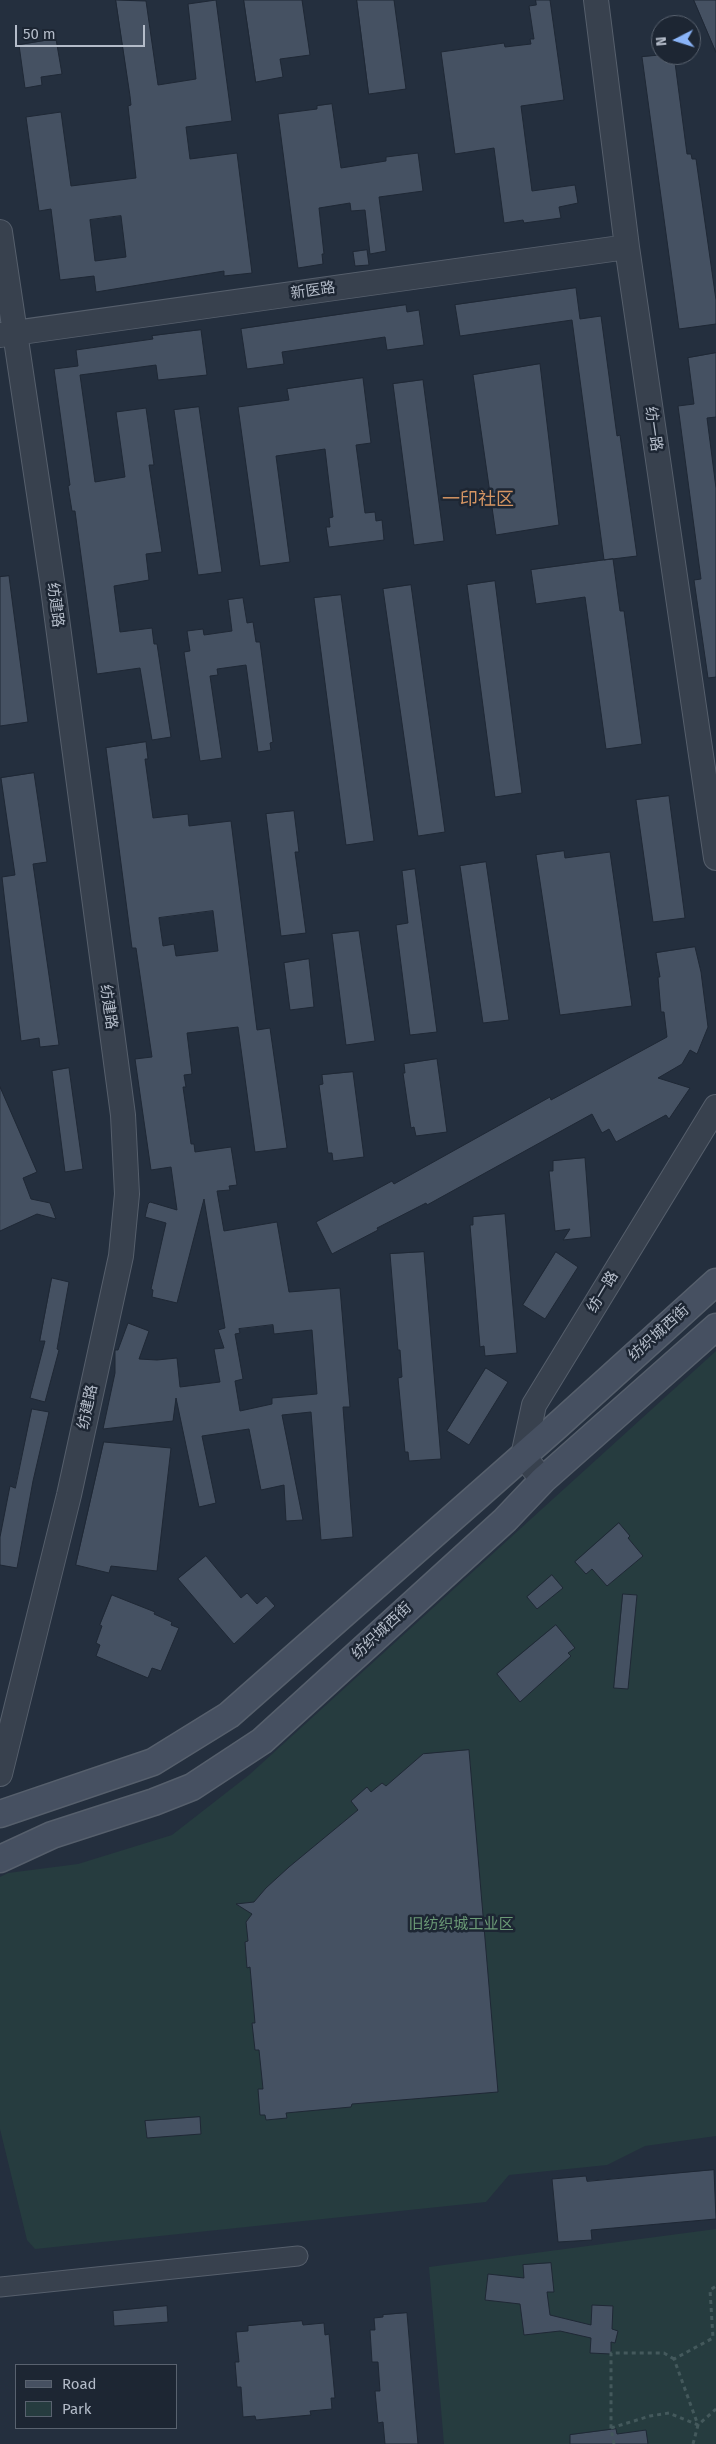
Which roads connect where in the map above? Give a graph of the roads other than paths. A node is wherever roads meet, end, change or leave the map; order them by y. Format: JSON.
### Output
{"nodes":[{"id":1,"x":596,"y":0,"type":"edge"},
{"id":2,"x":0,"y":232,"type":"edge"},
{"id":3,"x":627,"y":247,"type":"junction"},
{"id":4,"x":7,"y":334,"type":"edge"},
{"id":5,"x":716,"y":858,"type":"edge"},
{"id":6,"x":716,"y":1107,"type":"edge"},
{"id":7,"x":716,"y":1282,"type":"edge"},
{"id":8,"x":716,"y":1327,"type":"edge"},
{"id":9,"x":523,"y":1456,"type":"junction"},
{"id":10,"x":544,"y":1480,"type":"junction"},
{"id":11,"x":0,"y":1774,"type":"edge"},
{"id":12,"x":0,"y":1814,"type":"edge"},
{"id":13,"x":0,"y":1858,"type":"edge"},
{"id":14,"x":298,"y":2256,"type":"dead end"},
{"id":15,"x":0,"y":2287,"type":"edge"}],
"edges":[{"from":1,"to":3,"type":"street","name":"纺一路"},
{"from":2,"to":4,"type":"street","name":"纺建路"},
{"from":3,"to":4,"type":"street","name":"新医路"},
{"from":3,"to":5,"type":"street","name":"纺一路"},
{"from":4,"to":11,"type":"street","name":"纺建路"},
{"from":6,"to":9,"type":"street","name":"纺一路"},
{"from":7,"to":9,"type":"main road","name":"纺织城西街"},
{"from":8,"to":10,"type":"main road","name":"纺织城西街"},
{"from":9,"to":10,"type":"street"},
{"from":9,"to":12,"type":"main road","name":"纺织城西街"},
{"from":10,"to":13,"type":"main road","name":"纺织城西街"},
{"from":14,"to":15,"type":"street"}]}
